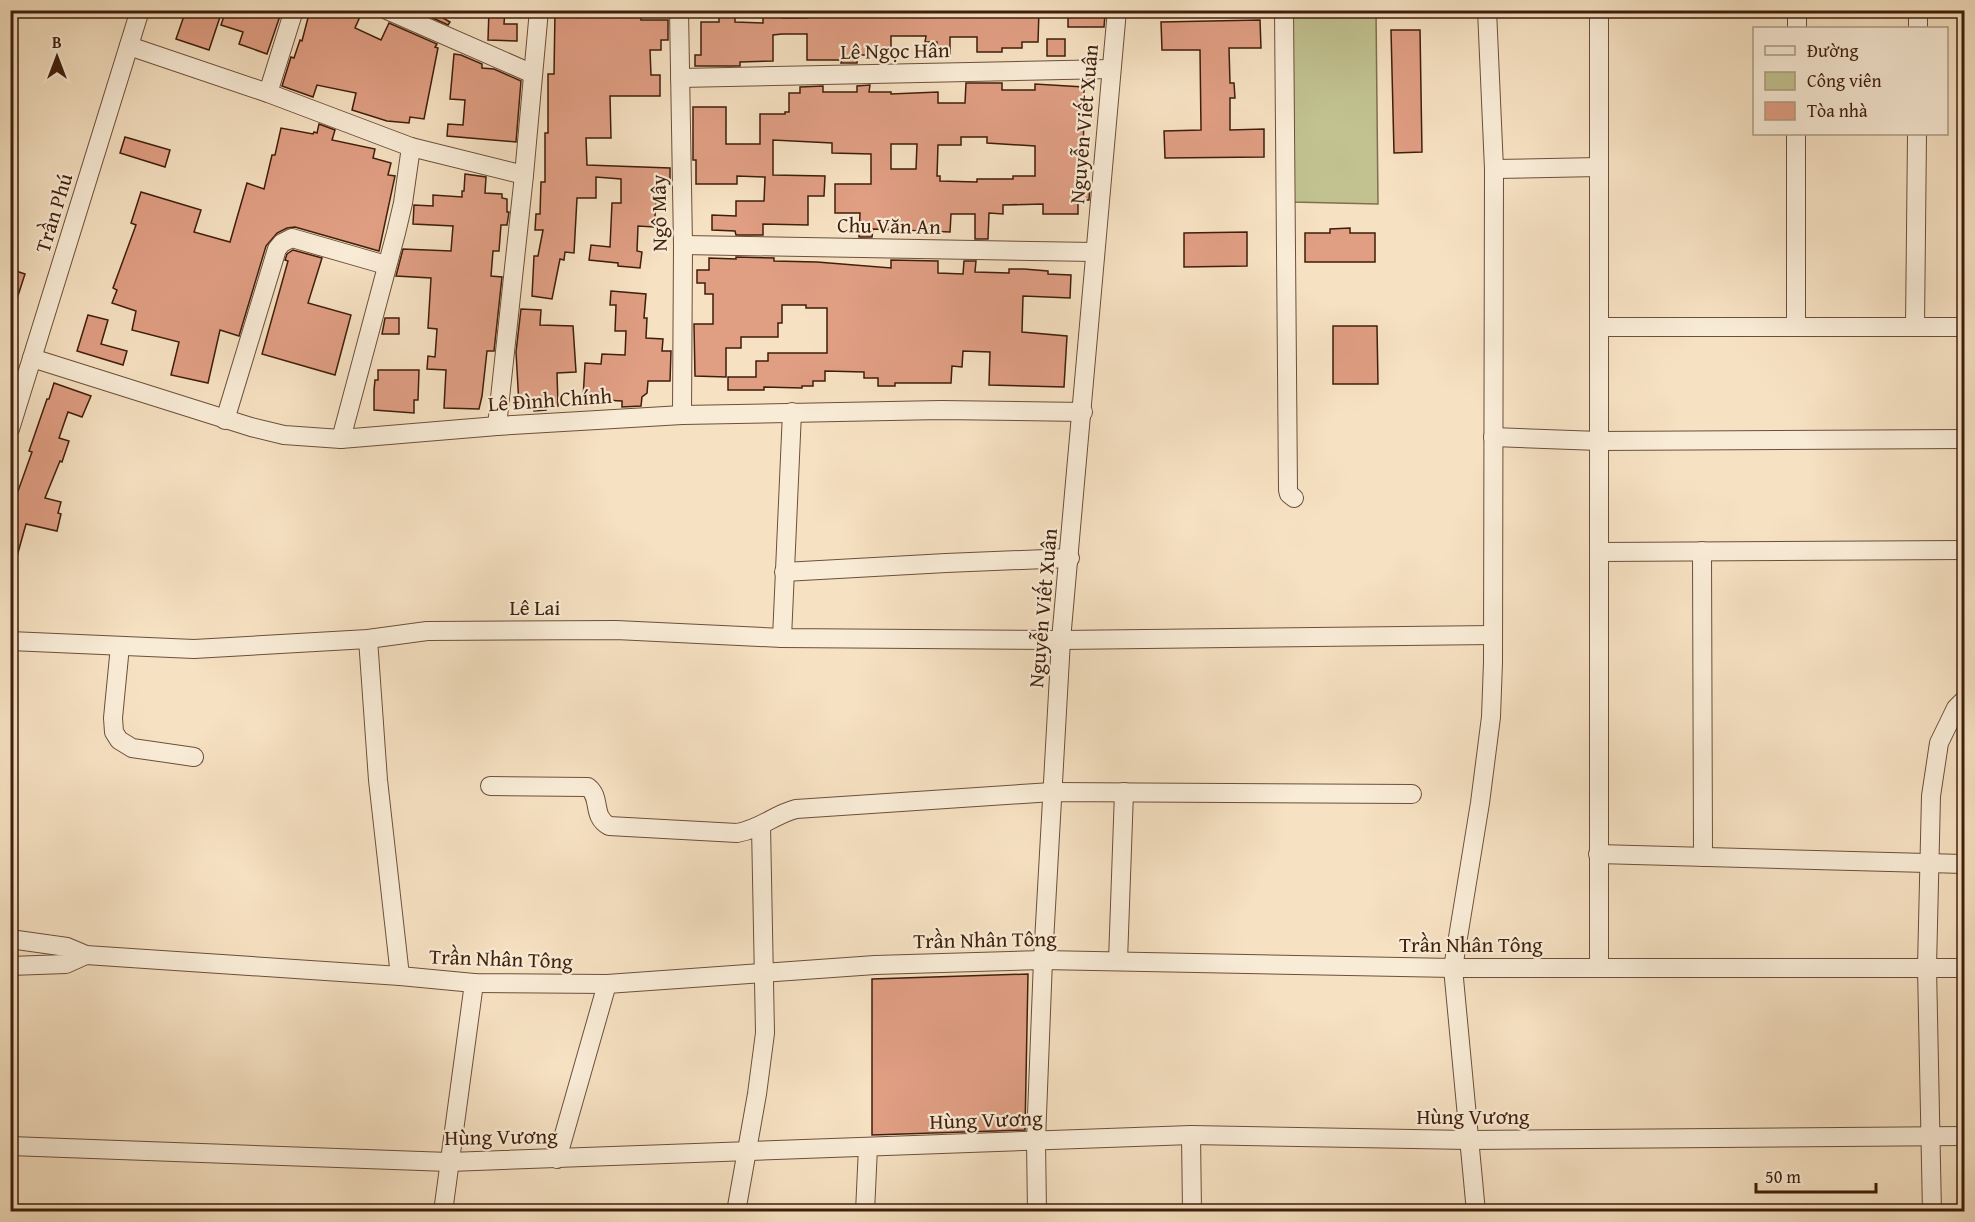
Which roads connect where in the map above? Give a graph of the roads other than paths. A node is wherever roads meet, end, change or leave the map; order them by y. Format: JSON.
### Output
{"nodes":[{"id":1,"x":140,"y":10,"type":"edge"},
{"id":2,"x":294,"y":10,"type":"edge"},
{"id":3,"x":387,"y":10,"type":"edge"},
{"id":4,"x":539,"y":10,"type":"edge"},
{"id":5,"x":679,"y":10,"type":"edge"},
{"id":6,"x":1117,"y":10,"type":"edge"},
{"id":7,"x":1284,"y":10,"type":"edge"},
{"id":8,"x":1487,"y":10,"type":"edge"},
{"id":9,"x":1599,"y":10,"type":"edge"},
{"id":10,"x":1797,"y":10,"type":"edge"},
{"id":11,"x":1918,"y":10,"type":"edge"},
{"id":12,"x":1797,"y":27,"type":"edge"},
{"id":13,"x":1918,"y":27,"type":"edge"},
{"id":14,"x":129,"y":46,"type":"junction"},
{"id":15,"x":1111,"y":69,"type":"junction"},
{"id":16,"x":533,"y":74,"type":"junction"},
{"id":17,"x":680,"y":78,"type":"junction"},
{"id":18,"x":268,"y":93,"type":"junction"},
{"id":19,"x":1796,"y":135,"type":"edge"},
{"id":20,"x":1917,"y":135,"type":"edge"},
{"id":21,"x":411,"y":147,"type":"junction"},
{"id":22,"x":1599,"y":167,"type":"junction"},
{"id":23,"x":1494,"y":168,"type":"junction"},
{"id":24,"x":524,"y":175,"type":"junction"},
{"id":25,"x":682,"y":245,"type":"junction"},
{"id":26,"x":1095,"y":252,"type":"junction"},
{"id":27,"x":386,"y":265,"type":"junction"},
{"id":28,"x":1599,"y":327,"type":"junction"},
{"id":29,"x":1796,"y":327,"type":"junction"},
{"id":30,"x":1915,"y":327,"type":"junction"},
{"id":31,"x":1965,"y":327,"type":"edge"},
{"id":32,"x":33,"y":358,"type":"junction"},
{"id":33,"x":792,"y":412,"type":"junction"},
{"id":34,"x":1083,"y":412,"type":"junction"},
{"id":35,"x":682,"y":414,"type":"junction"},
{"id":36,"x":225,"y":420,"type":"junction"},
{"id":37,"x":497,"y":426,"type":"junction"},
{"id":38,"x":10,"y":429,"type":"edge"},
{"id":39,"x":1493,"y":437,"type":"junction"},
{"id":40,"x":341,"y":439,"type":"junction"},
{"id":41,"x":1965,"y":439,"type":"edge"},
{"id":42,"x":1599,"y":441,"type":"junction"},
{"id":43,"x":1294,"y":498,"type":"dead end"},
{"id":44,"x":1965,"y":550,"type":"edge"},
{"id":45,"x":1702,"y":551,"type":"junction"},
{"id":46,"x":1599,"y":552,"type":"junction"},
{"id":47,"x":1070,"y":558,"type":"junction"},
{"id":48,"x":784,"y":572,"type":"junction"},
{"id":49,"x":1493,"y":635,"type":"junction"},
{"id":50,"x":782,"y":638,"type":"junction"},
{"id":51,"x":368,"y":639,"type":"junction"},
{"id":52,"x":1061,"y":640,"type":"junction"},
{"id":53,"x":10,"y":641,"type":"edge"},
{"id":54,"x":120,"y":646,"type":"junction"},
{"id":55,"x":1965,"y":700,"type":"edge"},
{"id":56,"x":194,"y":757,"type":"dead end"},
{"id":57,"x":490,"y":786,"type":"dead end"},
{"id":58,"x":1052,"y":792,"type":"junction"},
{"id":59,"x":1124,"y":792,"type":"junction"},
{"id":60,"x":1412,"y":794,"type":"dead end"},
{"id":61,"x":761,"y":826,"type":"junction"},
{"id":62,"x":1598,"y":854,"type":"junction"},
{"id":63,"x":1703,"y":857,"type":"junction"},
{"id":64,"x":1929,"y":864,"type":"junction"},
{"id":65,"x":1965,"y":864,"type":"edge"},
{"id":66,"x":10,"y":939,"type":"edge"},
{"id":67,"x":86,"y":956,"type":"junction"},
{"id":68,"x":1043,"y":960,"type":"junction"},
{"id":69,"x":1118,"y":961,"type":"junction"},
{"id":70,"x":10,"y":966,"type":"edge"},
{"id":71,"x":1927,"y":967,"type":"junction"},
{"id":72,"x":1453,"y":968,"type":"junction"},
{"id":73,"x":1599,"y":968,"type":"junction"},
{"id":74,"x":1965,"y":968,"type":"edge"},
{"id":75,"x":763,"y":972,"type":"junction"},
{"id":76,"x":400,"y":976,"type":"junction"},
{"id":77,"x":474,"y":983,"type":"junction"},
{"id":78,"x":607,"y":984,"type":"junction"},
{"id":79,"x":1191,"y":1135,"type":"junction"},
{"id":80,"x":1930,"y":1136,"type":"junction"},
{"id":81,"x":1965,"y":1136,"type":"edge"},
{"id":82,"x":1469,"y":1140,"type":"junction"},
{"id":83,"x":1036,"y":1141,"type":"junction"},
{"id":84,"x":10,"y":1146,"type":"edge"},
{"id":85,"x":868,"y":1147,"type":"junction"},
{"id":86,"x":747,"y":1152,"type":"junction"},
{"id":87,"x":557,"y":1159,"type":"junction"},
{"id":88,"x":449,"y":1162,"type":"junction"},
{"id":89,"x":443,"y":1212,"type":"edge"},
{"id":90,"x":736,"y":1212,"type":"edge"},
{"id":91,"x":865,"y":1212,"type":"edge"},
{"id":92,"x":1037,"y":1212,"type":"edge"},
{"id":93,"x":1192,"y":1212,"type":"edge"},
{"id":94,"x":1476,"y":1212,"type":"edge"},
{"id":95,"x":1932,"y":1212,"type":"edge"}],
"edges":[{"from":1,"to":14,"type":"street","name":"Trần Phú"},
{"from":2,"to":18,"type":"street"},
{"from":3,"to":16,"type":"street"},
{"from":4,"to":16,"type":"street"},
{"from":5,"to":17,"type":"street","name":"Ngô Mây"},
{"from":6,"to":15,"type":"street","name":"Nguyễn Viết Xuân"},
{"from":7,"to":43,"type":"street"},
{"from":8,"to":23,"type":"street"},
{"from":9,"to":22,"type":"street"},
{"from":10,"to":12,"type":"street"},
{"from":11,"to":13,"type":"street"},
{"from":14,"to":18,"type":"street"},
{"from":14,"to":32,"type":"street","name":"Trần Phú"},
{"from":15,"to":17,"type":"street","name":"Lê Ngọc Hân"},
{"from":15,"to":26,"type":"street","name":"Nguyễn Viết Xuân"},
{"from":16,"to":24,"type":"street"},
{"from":17,"to":25,"type":"street","name":"Ngô Mây"},
{"from":18,"to":21,"type":"street"},
{"from":19,"to":29,"type":"street"},
{"from":20,"to":30,"type":"street"},
{"from":21,"to":24,"type":"street"},
{"from":21,"to":27,"type":"street"},
{"from":22,"to":23,"type":"street"},
{"from":22,"to":28,"type":"street"},
{"from":23,"to":39,"type":"street"},
{"from":24,"to":37,"type":"street"},
{"from":25,"to":26,"type":"street","name":"Chu Văn An"},
{"from":25,"to":35,"type":"street","name":"Ngô Mây"},
{"from":26,"to":34,"type":"street","name":"Nguyễn Viết Xuân"},
{"from":27,"to":36,"type":"street"},
{"from":27,"to":40,"type":"street"},
{"from":28,"to":29,"type":"street"},
{"from":28,"to":42,"type":"street"},
{"from":29,"to":30,"type":"street"},
{"from":30,"to":31,"type":"street"},
{"from":32,"to":36,"type":"street","name":"Lê Đình Chính"},
{"from":32,"to":38,"type":"street","name":"Trần Phú"},
{"from":33,"to":34,"type":"street","name":"Lê Đình Chính"},
{"from":33,"to":35,"type":"street","name":"Lê Đình Chính"},
{"from":33,"to":48,"type":"street"},
{"from":34,"to":47,"type":"street","name":"Nguyễn Viết Xuân"},
{"from":35,"to":37,"type":"street","name":"Lê Đình Chính"},
{"from":36,"to":40,"type":"street","name":"Lê Đình Chính"},
{"from":37,"to":40,"type":"street","name":"Lê Đình Chính"},
{"from":39,"to":42,"type":"street"},
{"from":39,"to":49,"type":"street"},
{"from":41,"to":42,"type":"street"},
{"from":42,"to":46,"type":"street"},
{"from":44,"to":45,"type":"street"},
{"from":45,"to":46,"type":"street"},
{"from":45,"to":63,"type":"street"},
{"from":46,"to":62,"type":"street"},
{"from":47,"to":48,"type":"street"},
{"from":47,"to":52,"type":"street","name":"Nguyễn Viết Xuân"},
{"from":48,"to":50,"type":"street"},
{"from":49,"to":52,"type":"street","name":"Lê Lai"},
{"from":49,"to":72,"type":"street"},
{"from":50,"to":51,"type":"street","name":"Lê Lai"},
{"from":50,"to":52,"type":"street","name":"Lê Lai"},
{"from":51,"to":54,"type":"street","name":"Lê Lai"},
{"from":51,"to":76,"type":"street"},
{"from":52,"to":58,"type":"street","name":"Nguyễn Viết Xuân"},
{"from":53,"to":54,"type":"street","name":"Lê Lai"},
{"from":54,"to":56,"type":"street"},
{"from":55,"to":64,"type":"street"},
{"from":57,"to":61,"type":"street"},
{"from":58,"to":59,"type":"street"},
{"from":58,"to":61,"type":"street"},
{"from":58,"to":68,"type":"street","name":"Nguyễn Viết Xuân"},
{"from":59,"to":60,"type":"street"},
{"from":59,"to":69,"type":"street"},
{"from":61,"to":75,"type":"street"},
{"from":62,"to":63,"type":"street"},
{"from":62,"to":73,"type":"street"},
{"from":63,"to":64,"type":"street"},
{"from":64,"to":65,"type":"street"},
{"from":64,"to":71,"type":"street"},
{"from":66,"to":67,"type":"street","name":"Trần Nhân Tông"},
{"from":67,"to":70,"type":"street"},
{"from":67,"to":76,"type":"street","name":"Trần Nhân Tông"},
{"from":68,"to":69,"type":"street","name":"Trần Nhân Tông"},
{"from":68,"to":75,"type":"street","name":"Trần Nhân Tông"},
{"from":68,"to":83,"type":"street","name":"Nguyễn Viết Xuân"},
{"from":69,"to":72,"type":"street","name":"Trần Nhân Tông"},
{"from":71,"to":73,"type":"street","name":"Trần Nhân Tông"},
{"from":71,"to":74,"type":"street","name":"Trần Nhân Tông"},
{"from":71,"to":80,"type":"street"},
{"from":72,"to":73,"type":"street","name":"Trần Nhân Tông"},
{"from":72,"to":82,"type":"street"},
{"from":75,"to":78,"type":"street","name":"Trần Nhân Tông"},
{"from":75,"to":86,"type":"street"},
{"from":76,"to":77,"type":"street","name":"Trần Nhân Tông"},
{"from":77,"to":78,"type":"street","name":"Trần Nhân Tông"},
{"from":77,"to":88,"type":"street"},
{"from":78,"to":87,"type":"street"},
{"from":79,"to":82,"type":"street","name":"Hùng Vương"},
{"from":79,"to":83,"type":"street","name":"Hùng Vương"},
{"from":79,"to":93,"type":"street"},
{"from":80,"to":81,"type":"street","name":"Hùng Vương"},
{"from":80,"to":82,"type":"street","name":"Hùng Vương"},
{"from":80,"to":95,"type":"street"},
{"from":82,"to":94,"type":"street"},
{"from":83,"to":85,"type":"street","name":"Hùng Vương"},
{"from":83,"to":92,"type":"street","name":"Nguyễn Viết Xuân"},
{"from":84,"to":88,"type":"street","name":"Hùng Vương"},
{"from":85,"to":86,"type":"street","name":"Hùng Vương"},
{"from":85,"to":91,"type":"street"},
{"from":86,"to":87,"type":"street","name":"Hùng Vương"},
{"from":86,"to":90,"type":"street"},
{"from":87,"to":88,"type":"street","name":"Hùng Vương"},
{"from":88,"to":89,"type":"street"}]}
